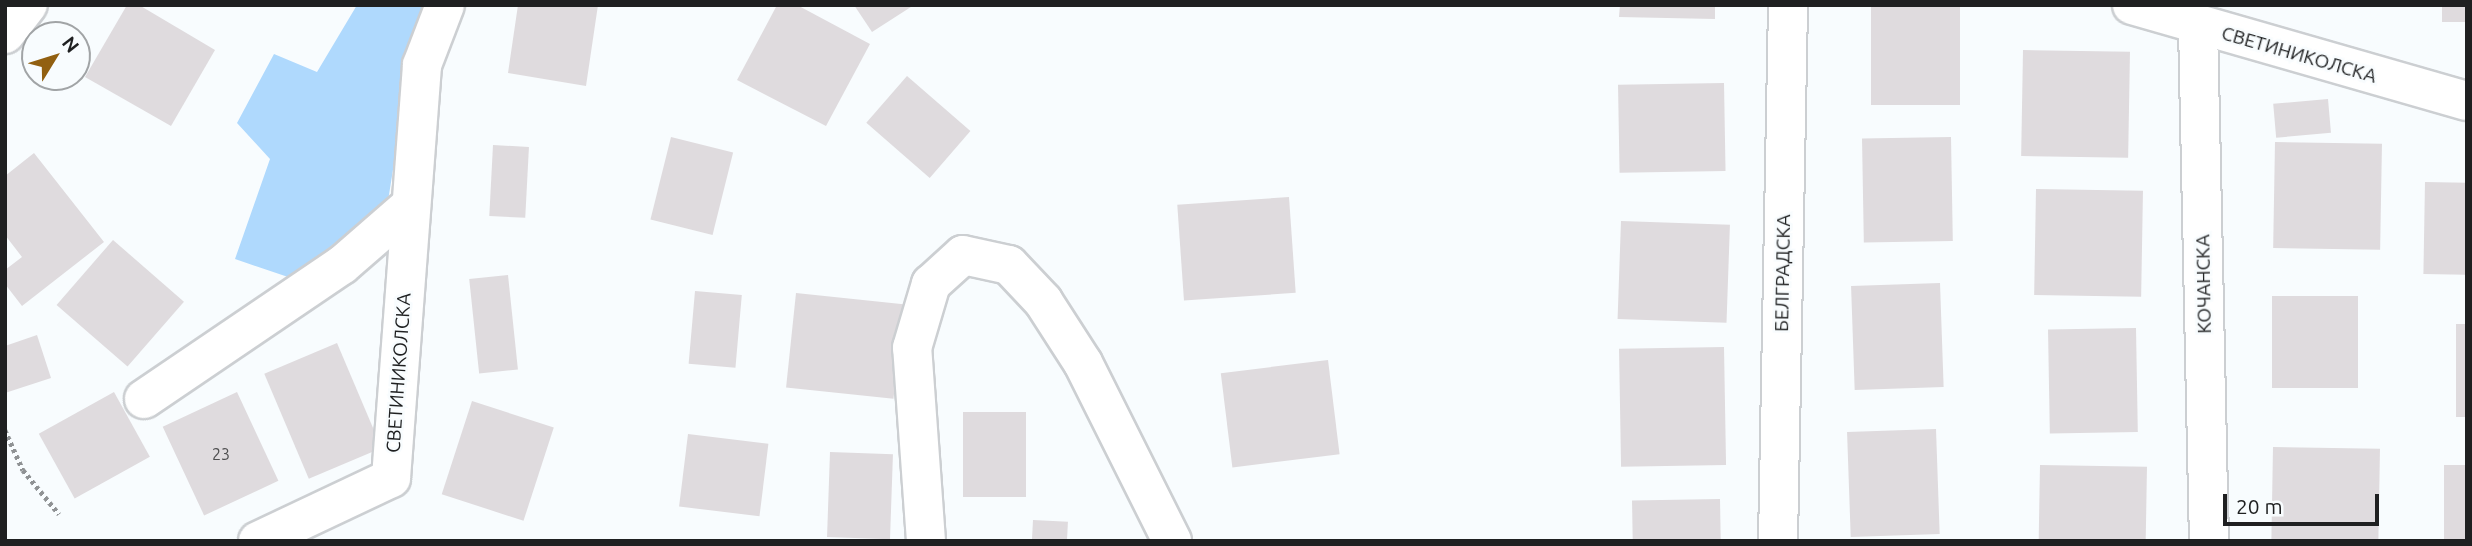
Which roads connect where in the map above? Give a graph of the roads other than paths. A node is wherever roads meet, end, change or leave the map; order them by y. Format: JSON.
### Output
{"nodes":[{"id":1,"x":28,"y":5,"type":"edge"},
{"id":2,"x":445,"y":5,"type":"edge"},
{"id":3,"x":1788,"y":5,"type":"edge"},
{"id":4,"x":2132,"y":5,"type":"edge"},
{"id":5,"x":2198,"y":26,"type":"junction"},
{"id":6,"x":5,"y":34,"type":"edge"},
{"id":7,"x":2467,"y":102,"type":"edge"},
{"id":8,"x":411,"y":205,"type":"junction"},
{"id":9,"x":144,"y":399,"type":"dead end"},
{"id":10,"x":258,"y":541,"type":"edge"},
{"id":11,"x":926,"y":541,"type":"edge"},
{"id":12,"x":1172,"y":541,"type":"edge"},
{"id":13,"x":1778,"y":541,"type":"edge"},
{"id":14,"x":2209,"y":541,"type":"edge"}],
"edges":[{"from":1,"to":6,"type":"street"},
{"from":2,"to":8,"type":"street","name":"СВЕТИНИКОЛСКА"},
{"from":3,"to":13,"type":"street","name":"БЕЛГРАДСКА"},
{"from":4,"to":5,"type":"street","name":"СВЕТИНИКОЛСКА"},
{"from":5,"to":7,"type":"street","name":"СВЕТИНИКОЛСКА"},
{"from":5,"to":14,"type":"street","name":"КОЧАНСКА"},
{"from":8,"to":9,"type":"street"},
{"from":8,"to":10,"type":"street","name":"СВЕТИНИКОЛСКА"},
{"from":11,"to":12,"type":"street"}]}
